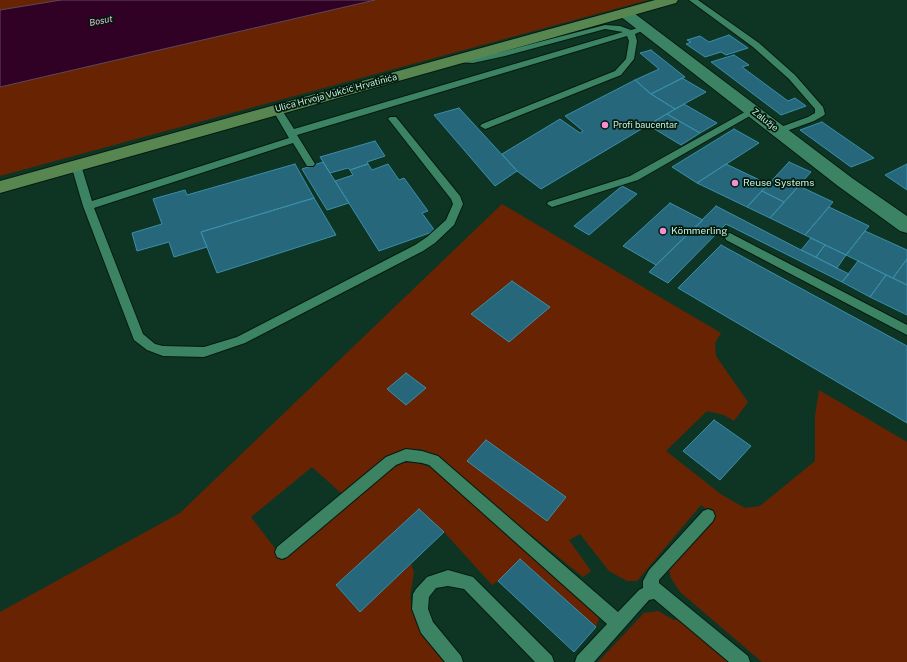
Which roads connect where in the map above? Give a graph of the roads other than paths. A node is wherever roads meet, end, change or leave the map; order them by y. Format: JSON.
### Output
{"nodes":[{"id":1,"x":672,"y":0,"type":"edge"},
{"id":2,"x":693,"y":0,"type":"edge"},
{"id":3,"x":625,"y":12,"type":"junction"},
{"id":4,"x":638,"y":30,"type":"junction"},
{"id":5,"x":457,"y":59,"type":"junction"},
{"id":6,"x":277,"y":109,"type":"junction"},
{"id":7,"x":752,"y":111,"type":"junction"},
{"id":8,"x":393,"y":119,"type":"dead end"},
{"id":9,"x":486,"y":126,"type":"dead end"},
{"id":10,"x":778,"y":131,"type":"junction"},
{"id":11,"x":293,"y":136,"type":"junction"},
{"id":12,"x":310,"y":164,"type":"dead end"},
{"id":13,"x":76,"y":165,"type":"junction"},
{"id":14,"x":0,"y":187,"type":"edge"},
{"id":15,"x":552,"y":204,"type":"dead end"},
{"id":16,"x":88,"y":206,"type":"junction"},
{"id":17,"x":907,"y":226,"type":"edge"},
{"id":18,"x":730,"y":237,"type":"dead end"},
{"id":19,"x":907,"y":330,"type":"edge"},
{"id":20,"x":708,"y":516,"type":"dead end"},
{"id":21,"x":282,"y":552,"type":"dead end"},
{"id":22,"x":651,"y":592,"type":"junction"},
{"id":23,"x":618,"y":623,"type":"junction"},
{"id":24,"x":455,"y":662,"type":"edge"},
{"id":25,"x":546,"y":662,"type":"edge"},
{"id":26,"x":583,"y":662,"type":"edge"},
{"id":27,"x":742,"y":662,"type":"edge"}],
"edges":[{"from":1,"to":3,"type":"main road","name":"Ulica Hrvoja Vukčić Hrvatinića"},
{"from":2,"to":10,"type":"lane"},
{"from":3,"to":4,"type":"street","name":"Zalužje"},
{"from":3,"to":5,"type":"main road","name":"Ulica Hrvoja Vukčić Hrvatinića"},
{"from":4,"to":5,"type":"lane"},
{"from":4,"to":7,"type":"street","name":"Zalužje"},
{"from":4,"to":9,"type":"lane"},
{"from":4,"to":11,"type":"lane"},
{"from":5,"to":6,"type":"main road","name":"Ulica Hrvoja Vukčić Hrvatinića"},
{"from":6,"to":11,"type":"lane"},
{"from":6,"to":13,"type":"main road","name":"Ulica Hrvoja Vukčić Hrvatinića"},
{"from":7,"to":10,"type":"street","name":"Zalužje"},
{"from":7,"to":15,"type":"lane"},
{"from":8,"to":16,"type":"lane"},
{"from":10,"to":17,"type":"street","name":"Zalužje"},
{"from":11,"to":12,"type":"lane"},
{"from":11,"to":16,"type":"lane"},
{"from":13,"to":14,"type":"main road","name":"Ulica Hrvoja Vukčić Hrvatinića"},
{"from":13,"to":16,"type":"lane"},
{"from":18,"to":19,"type":"lane"},
{"from":20,"to":22,"type":"lane"},
{"from":21,"to":23,"type":"lane"},
{"from":22,"to":23,"type":"lane"},
{"from":22,"to":27,"type":"lane"},
{"from":23,"to":26,"type":"lane"},
{"from":24,"to":25,"type":"lane"}]}
